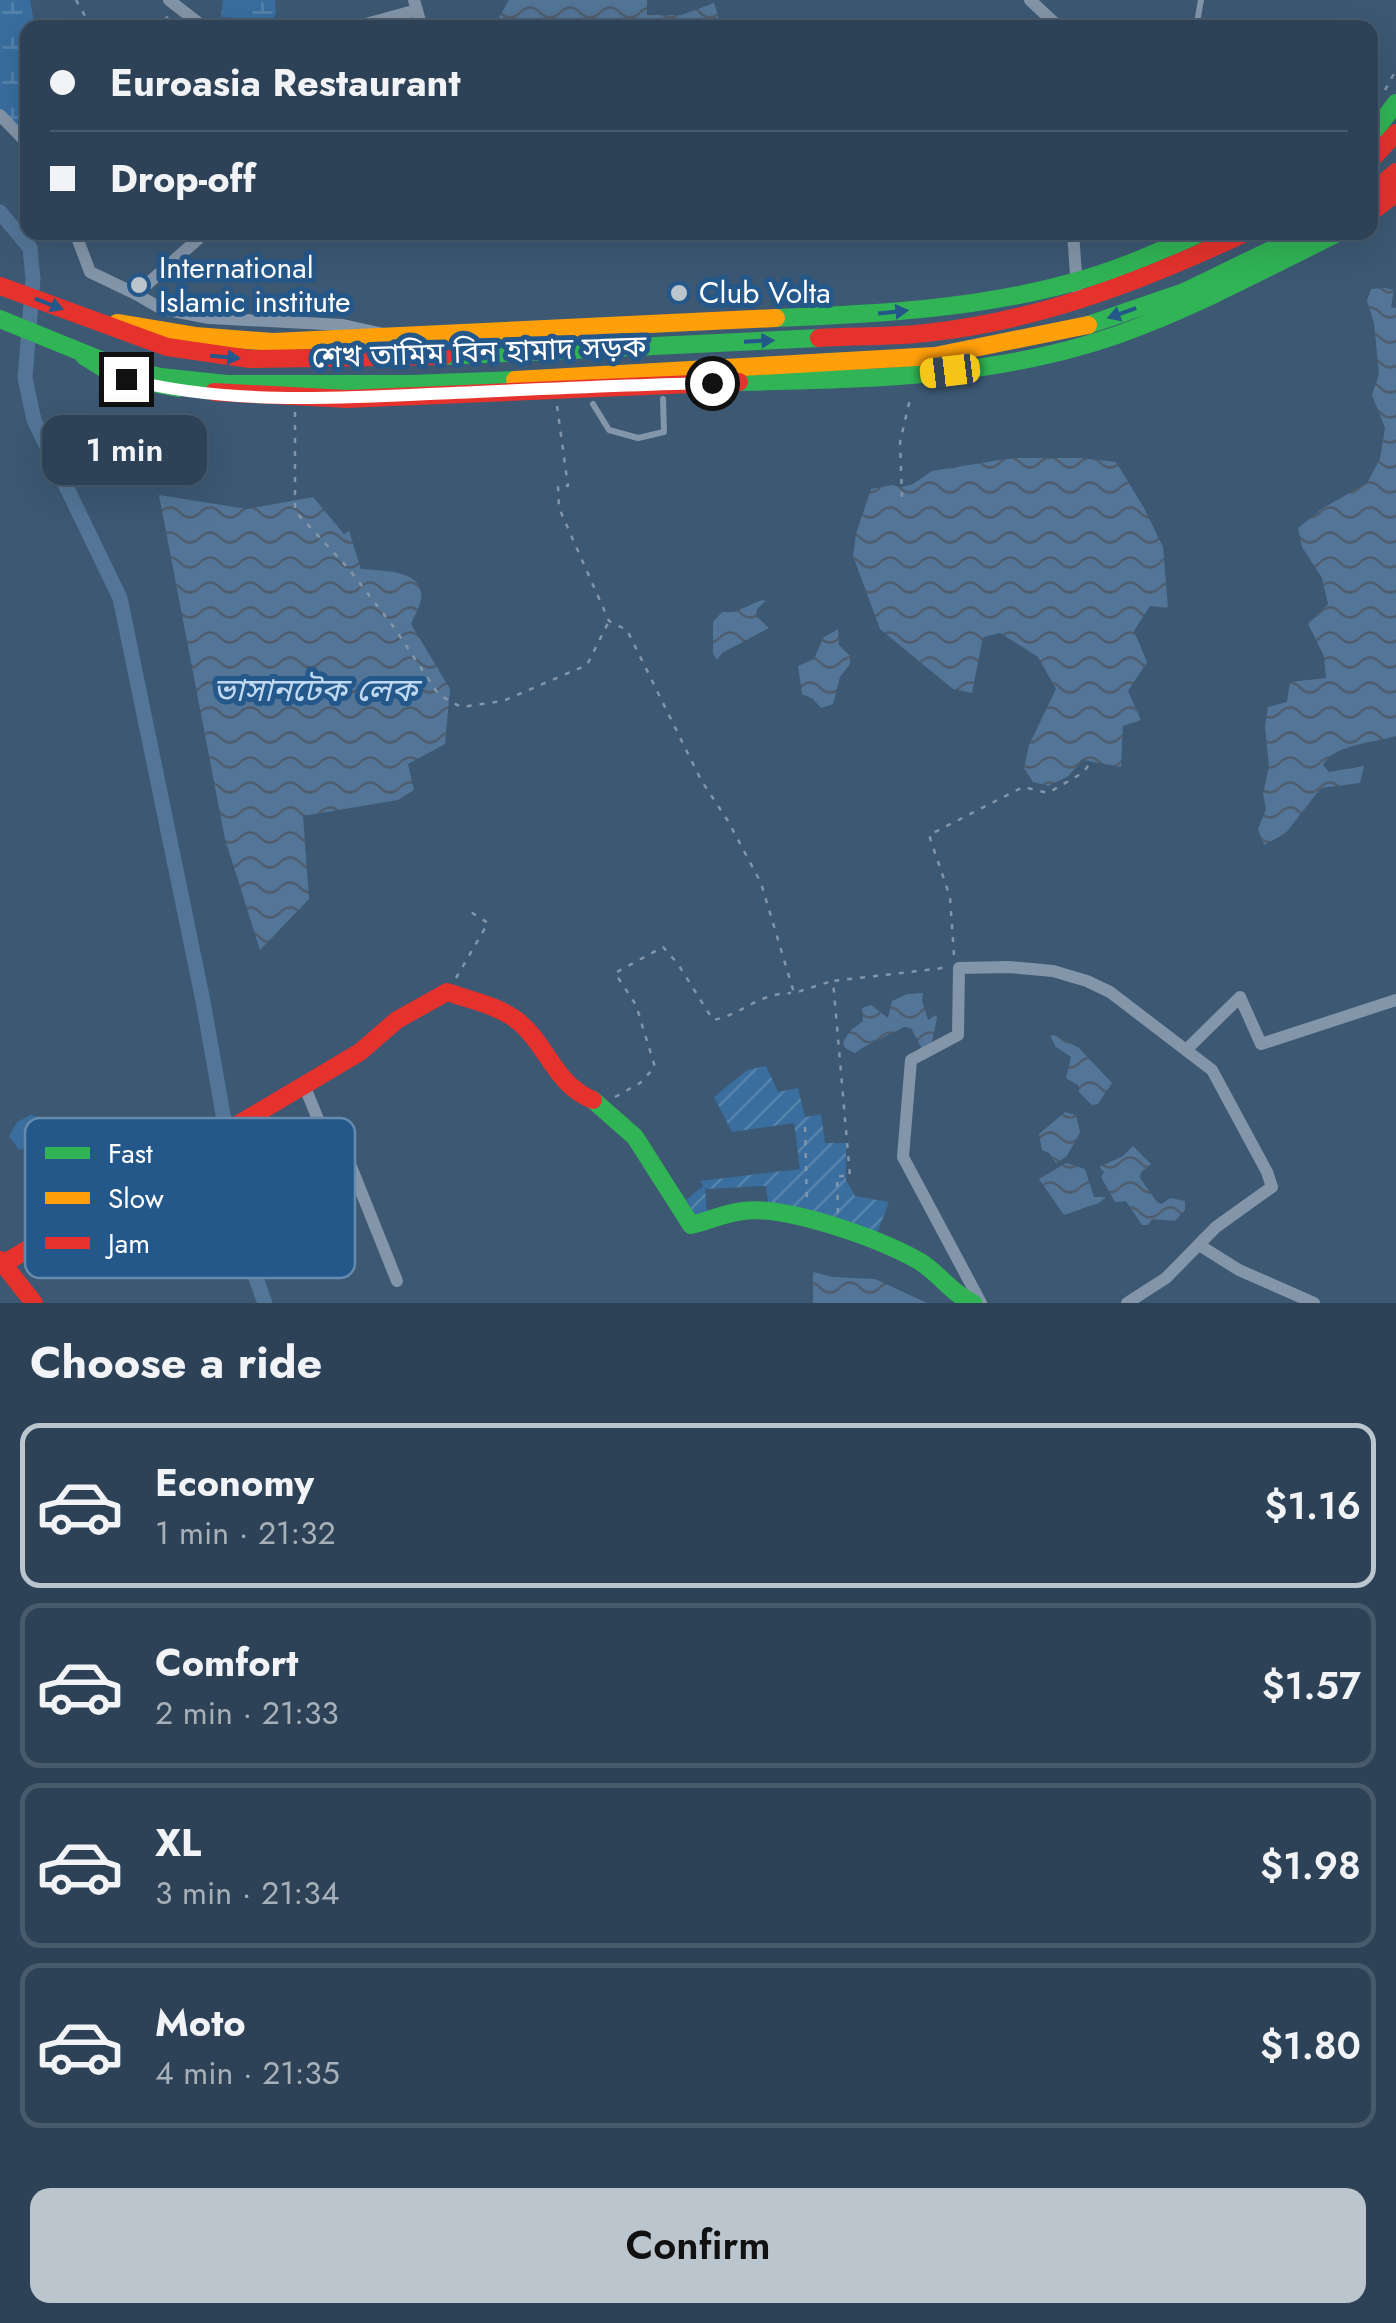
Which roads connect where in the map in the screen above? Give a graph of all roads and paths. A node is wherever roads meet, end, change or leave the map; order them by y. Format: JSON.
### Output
{"nodes":[{"id":1,"x":1030,"y":0,"type":"edge"},
{"id":2,"x":173,"y":4,"type":"edge"},
{"id":3,"x":416,"y":5,"type":"edge"},
{"id":4,"x":194,"y":20,"type":"edge"},
{"id":5,"x":374,"y":20,"type":"edge"},
{"id":6,"x":1051,"y":20,"type":"edge"},
{"id":7,"x":1396,"y":103,"type":"edge"},
{"id":8,"x":0,"y":115,"type":"edge"},
{"id":9,"x":1378,"y":127,"type":"edge"},
{"id":10,"x":1396,"y":133,"type":"edge"},
{"id":11,"x":20,"y":136,"type":"edge"},
{"id":12,"x":1378,"y":152,"type":"edge"},
{"id":13,"x":77,"y":240,"type":"edge"},
{"id":14,"x":197,"y":240,"type":"edge"},
{"id":15,"x":1073,"y":240,"type":"edge"},
{"id":16,"x":1195,"y":240,"type":"edge"},
{"id":17,"x":1199,"y":240,"type":"edge"},
{"id":18,"x":1291,"y":240,"type":"edge"},
{"id":19,"x":1323,"y":240,"type":"edge"},
{"id":20,"x":1076,"y":282,"type":"junction"},
{"id":21,"x":0,"y":286,"type":"edge"},
{"id":22,"x":136,"y":294,"type":"junction"},
{"id":23,"x":1065,"y":307,"type":"junction"},
{"id":24,"x":0,"y":320,"type":"edge"},
{"id":25,"x":98,"y":323,"type":"junction"},
{"id":26,"x":388,"y":337,"type":"junction"},
{"id":27,"x":84,"y":356,"type":"junction"},
{"id":28,"x":427,"y":356,"type":"junction"},
{"id":29,"x":914,"y":385,"type":"dead end"},
{"id":30,"x":663,"y":399,"type":"dead end"},
{"id":31,"x":594,"y":404,"type":"dead end"},
{"id":32,"x":295,"y":406,"type":"dead end"},
{"id":33,"x":557,"y":406,"type":"dead end"},
{"id":34,"x":902,"y":497,"type":"dead end"},
{"id":35,"x":609,"y":620,"type":"junction"},
{"id":36,"x":1091,"y":761,"type":"dead end"},
{"id":37,"x":466,"y":909,"type":"dead end"},
{"id":38,"x":833,"y":981,"type":"junction"},
{"id":39,"x":447,"y":992,"type":"junction"},
{"id":40,"x":794,"y":993,"type":"junction"},
{"id":41,"x":1396,"y":1000,"type":"edge"},
{"id":42,"x":1186,"y":1050,"type":"junction"},
{"id":43,"x":304,"y":1085,"type":"junction"},
{"id":44,"x":602,"y":1108,"type":"junction"},
{"id":45,"x":249,"y":1118,"type":"edge"},
{"id":46,"x":318,"y":1118,"type":"edge"},
{"id":47,"x":805,"y":1128,"type":"dead end"},
{"id":48,"x":355,"y":1176,"type":"edge"},
{"id":49,"x":808,"y":1220,"type":"junction"},
{"id":50,"x":838,"y":1230,"type":"junction"},
{"id":51,"x":1206,"y":1237,"type":"junction"},
{"id":52,"x":25,"y":1248,"type":"edge"},
{"id":53,"x":1,"y":1262,"type":"edge"},
{"id":54,"x":397,"y":1281,"type":"dead end"},
{"id":55,"x":34,"y":1303,"type":"edge"},
{"id":56,"x":973,"y":1303,"type":"edge"},
{"id":57,"x":982,"y":1303,"type":"edge"},
{"id":58,"x":1126,"y":1303,"type":"edge"},
{"id":59,"x":1314,"y":1303,"type":"edge"}],
"edges":[{"from":1,"to":6,"type":"street"},
{"from":2,"to":4,"type":"street"},
{"from":3,"to":5,"type":"street"},
{"from":7,"to":9,"type":"main road"},
{"from":8,"to":11,"type":"street"},
{"from":10,"to":12,"type":"main road"},
{"from":13,"to":22,"type":"street"},
{"from":14,"to":22,"type":"street"},
{"from":15,"to":20,"type":"street"},
{"from":16,"to":20,"type":"main road"},
{"from":17,"to":23,"type":"main road","name":"শেখ তামিম বিন হামাদ সড়ক"},
{"from":18,"to":27,"type":"main road","name":"শেখ তামিম বিন হামাদ সড়ক","one_way":true},
{"from":19,"to":27,"type":"main road"},
{"from":20,"to":23,"type":"street"},
{"from":26,"to":20,"type":"main road","one_way":true},
{"from":21,"to":25,"type":"main road","name":"শেখ তামিম বিন হামাদ সড়ক","one_way":true},
{"from":22,"to":26,"type":"street"},
{"from":28,"to":23,"type":"main road","name":"শেখ তামিম বিন হামাদ সড়ক","one_way":true},
{"from":24,"to":27,"type":"main road","name":"শেখ তামিম বিন হামাদ সড়ক"},
{"from":25,"to":26,"type":"main road"},
{"from":25,"to":28,"type":"main road","name":"শেখ তামিম বিন হামাদ সড়ক","one_way":true},
{"from":26,"to":28,"type":"street"},
{"from":29,"to":34,"type":"path"},
{"from":30,"to":31,"type":"lane"},
{"from":32,"to":35,"type":"path"},
{"from":33,"to":35,"type":"path"},
{"from":35,"to":40,"type":"path"},
{"from":36,"to":38,"type":"path"},
{"from":37,"to":39,"type":"path"},
{"from":38,"to":40,"type":"path"},
{"from":38,"to":50,"type":"path"},
{"from":39,"to":43,"type":"main road"},
{"from":39,"to":44,"type":"main road"},
{"from":40,"to":44,"type":"path"},
{"from":41,"to":42,"type":"street"},
{"from":42,"to":51,"type":"street"},
{"from":42,"to":57,"type":"street"},
{"from":43,"to":45,"type":"main road"},
{"from":43,"to":46,"type":"street"},
{"from":44,"to":49,"type":"main road"},
{"from":47,"to":49,"type":"path"},
{"from":48,"to":54,"type":"street"},
{"from":49,"to":50,"type":"main road"},
{"from":50,"to":56,"type":"main road"},
{"from":51,"to":58,"type":"street"},
{"from":51,"to":59,"type":"street"},
{"from":52,"to":53,"type":"main road"},
{"from":53,"to":55,"type":"main road"}]}
